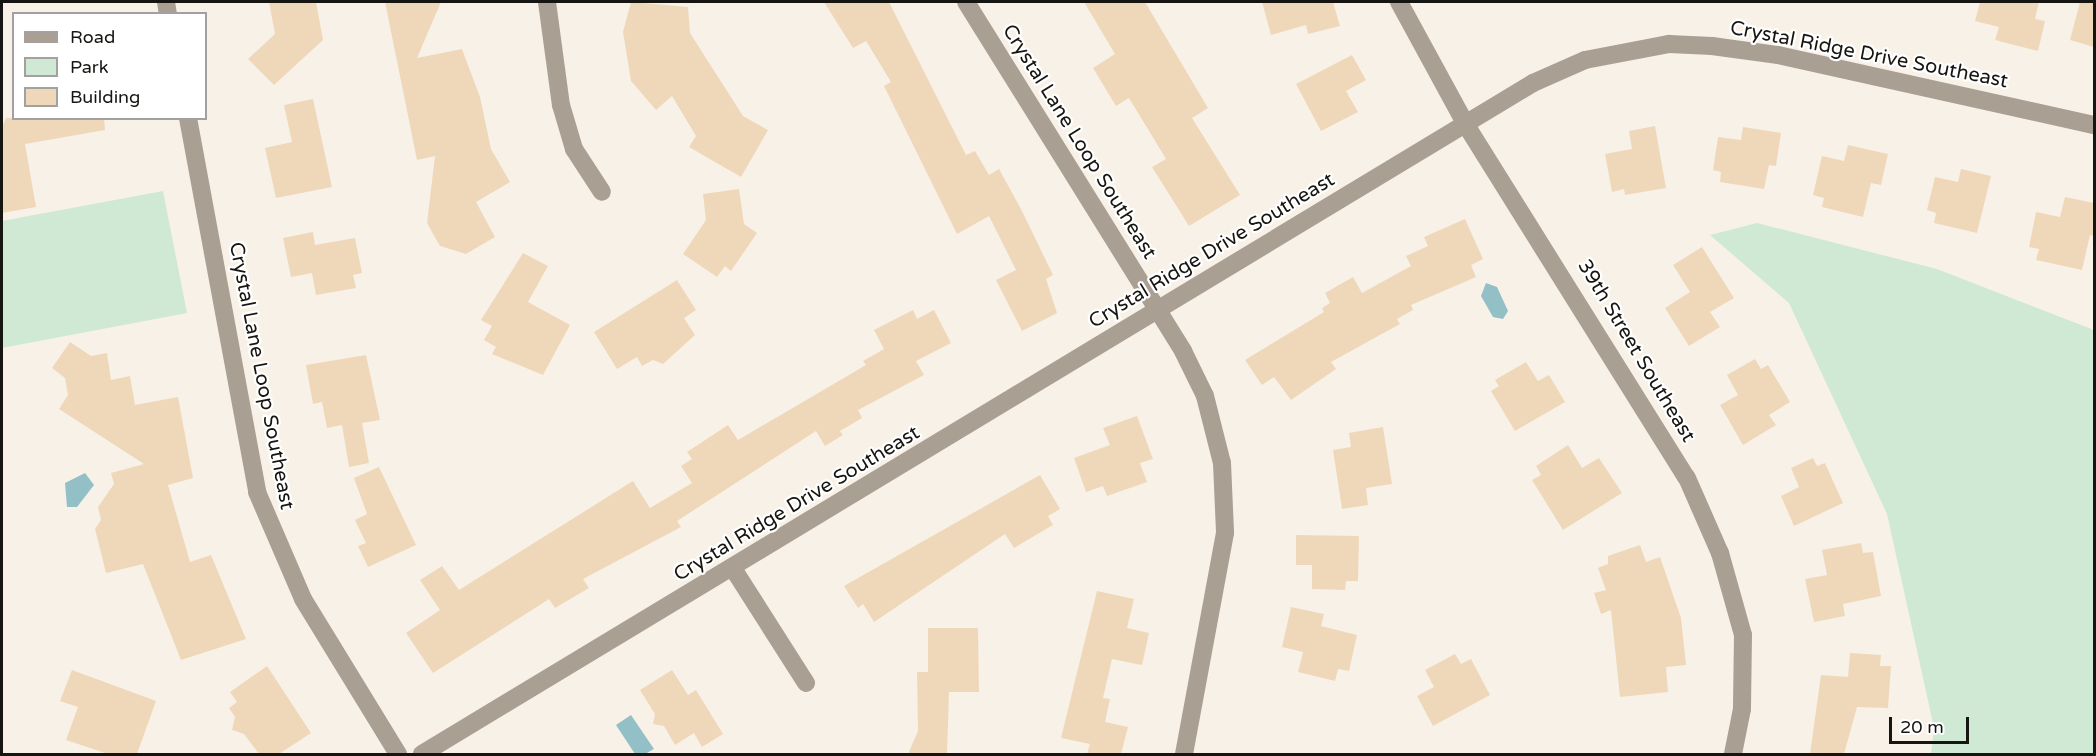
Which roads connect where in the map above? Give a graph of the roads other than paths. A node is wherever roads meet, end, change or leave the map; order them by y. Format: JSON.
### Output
{"nodes":[{"id":1,"x":547,"y":2,"type":"edge"},
{"id":2,"x":966,"y":2,"type":"edge"},
{"id":3,"x":1399,"y":2,"type":"edge"},
{"id":4,"x":188,"y":120,"type":"edge"},
{"id":5,"x":1466,"y":124,"type":"junction"},
{"id":6,"x":2094,"y":125,"type":"edge"},
{"id":7,"x":602,"y":192,"type":"dead end"},
{"id":8,"x":1156,"y":310,"type":"junction"},
{"id":9,"x":734,"y":570,"type":"junction"},
{"id":10,"x":806,"y":683,"type":"dead end"},
{"id":11,"x":398,"y":754,"type":"edge"},
{"id":12,"x":422,"y":754,"type":"edge"},
{"id":13,"x":1184,"y":754,"type":"edge"},
{"id":14,"x":1733,"y":754,"type":"edge"}],
"edges":[{"from":1,"to":7,"type":"street"},
{"from":2,"to":8,"type":"street","name":"Crystal Lane Loop Southeast"},
{"from":3,"to":5,"type":"street","name":"39th Street Southeast"},
{"from":4,"to":11,"type":"street","name":"Crystal Lane Loop Southeast"},
{"from":5,"to":6,"type":"street","name":"Crystal Ridge Drive Southeast"},
{"from":5,"to":8,"type":"street","name":"Crystal Ridge Drive Southeast"},
{"from":5,"to":14,"type":"street","name":"39th Street Southeast"},
{"from":8,"to":9,"type":"street","name":"Crystal Ridge Drive Southeast"},
{"from":8,"to":13,"type":"street","name":"Crystal Lane Loop Southeast"},
{"from":9,"to":10,"type":"street"},
{"from":9,"to":12,"type":"street","name":"Crystal Ridge Drive Southeast"}]}
